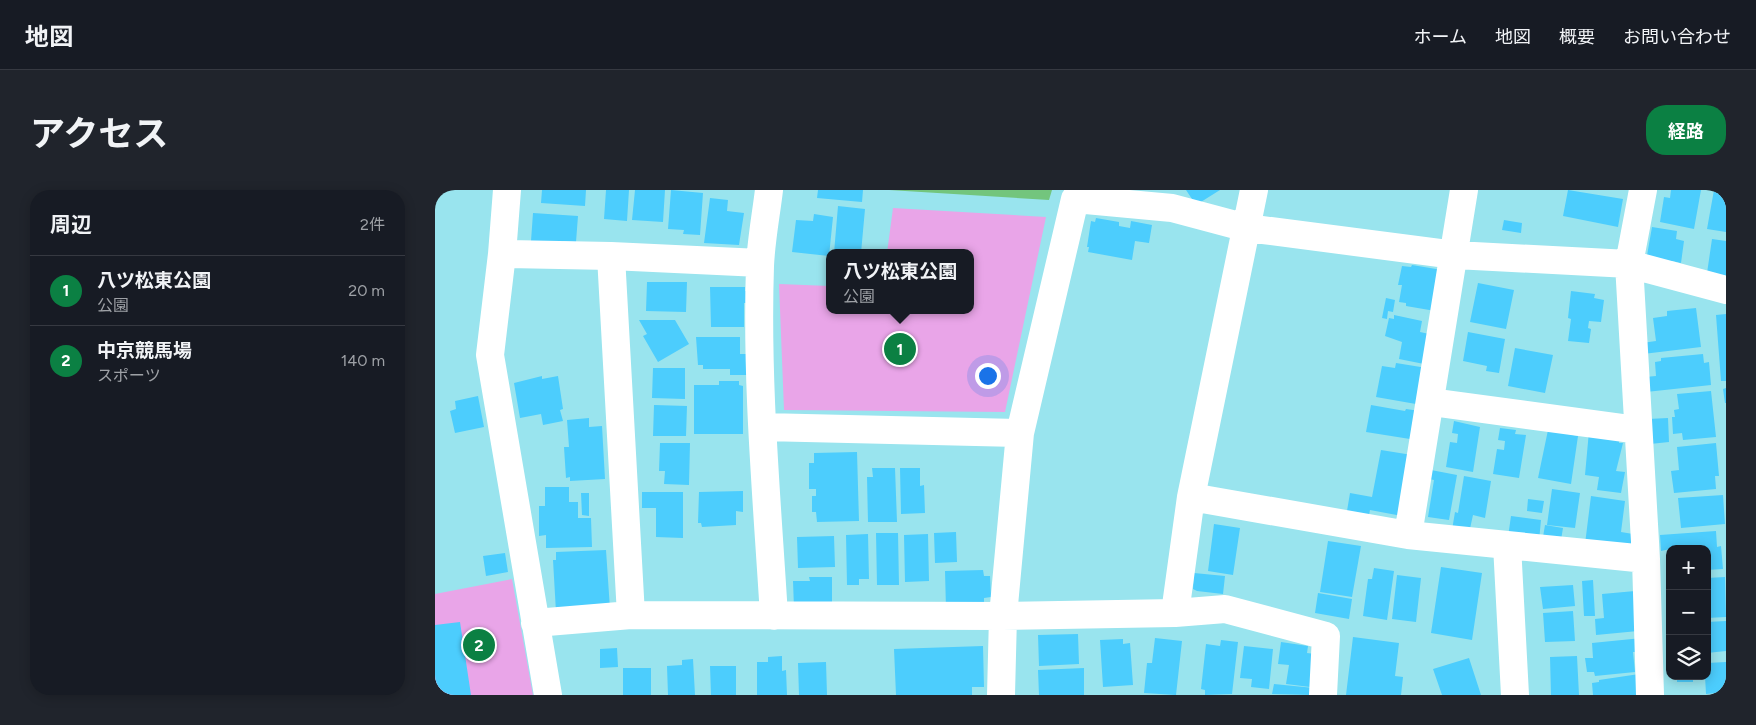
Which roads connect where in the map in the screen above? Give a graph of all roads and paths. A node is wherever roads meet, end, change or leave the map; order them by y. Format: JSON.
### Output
{"nodes":[{"id":1,"x":507,"y":190,"type":"edge"},
{"id":2,"x":769,"y":190,"type":"edge"},
{"id":3,"x":1254,"y":190,"type":"edge"},
{"id":4,"x":1465,"y":190,"type":"edge"},
{"id":5,"x":1643,"y":190,"type":"edge"},
{"id":6,"x":1167,"y":199,"type":"edge"},
{"id":7,"x":1247,"y":228,"type":"junction"},
{"id":8,"x":502,"y":254,"type":"junction"},
{"id":9,"x":1455,"y":255,"type":"junction"},
{"id":10,"x":611,"y":256,"type":"junction"},
{"id":11,"x":760,"y":263,"type":"junction"},
{"id":12,"x":1629,"y":264,"type":"junction"},
{"id":13,"x":1726,"y":290,"type":"edge"},
{"id":14,"x":1431,"y":402,"type":"junction"},
{"id":15,"x":763,"y":427,"type":"junction"},
{"id":16,"x":1638,"y":430,"type":"junction"},
{"id":17,"x":1020,"y":433,"type":"junction"},
{"id":18,"x":1191,"y":496,"type":"junction"},
{"id":19,"x":1409,"y":535,"type":"junction"},
{"id":20,"x":1507,"y":545,"type":"junction"},
{"id":21,"x":1646,"y":559,"type":"junction"},
{"id":22,"x":1175,"y":613,"type":"junction"},
{"id":23,"x":631,"y":615,"type":"junction"},
{"id":24,"x":774,"y":616,"type":"junction"},
{"id":25,"x":1003,"y":616,"type":"junction"},
{"id":26,"x":535,"y":623,"type":"junction"},
{"id":27,"x":548,"y":695,"type":"edge"},
{"id":28,"x":1001,"y":695,"type":"edge"},
{"id":29,"x":1323,"y":695,"type":"edge"},
{"id":30,"x":1515,"y":695,"type":"edge"},
{"id":31,"x":1650,"y":695,"type":"edge"}],
"edges":[{"from":1,"to":8,"type":"street"},
{"from":2,"to":11,"type":"street"},
{"from":3,"to":7,"type":"street"},
{"from":4,"to":9,"type":"street"},
{"from":5,"to":12,"type":"street"},
{"from":6,"to":7,"type":"street"},
{"from":6,"to":17,"type":"street"},
{"from":7,"to":9,"type":"street"},
{"from":7,"to":18,"type":"street"},
{"from":8,"to":10,"type":"street"},
{"from":8,"to":26,"type":"street"},
{"from":9,"to":12,"type":"street"},
{"from":9,"to":14,"type":"street"},
{"from":10,"to":11,"type":"street"},
{"from":10,"to":23,"type":"street"},
{"from":11,"to":15,"type":"street"},
{"from":12,"to":13,"type":"street"},
{"from":12,"to":16,"type":"street"},
{"from":14,"to":16,"type":"street"},
{"from":14,"to":19,"type":"street"},
{"from":15,"to":17,"type":"street"},
{"from":15,"to":24,"type":"street"},
{"from":16,"to":21,"type":"street"},
{"from":17,"to":25,"type":"street"},
{"from":18,"to":19,"type":"street"},
{"from":18,"to":22,"type":"street"},
{"from":19,"to":20,"type":"street"},
{"from":20,"to":21,"type":"street"},
{"from":20,"to":30,"type":"street"},
{"from":21,"to":31,"type":"street"},
{"from":22,"to":25,"type":"street"},
{"from":22,"to":29,"type":"street"},
{"from":23,"to":24,"type":"street"},
{"from":23,"to":26,"type":"street"},
{"from":24,"to":25,"type":"street"},
{"from":25,"to":28,"type":"street"},
{"from":26,"to":27,"type":"street"}]}
